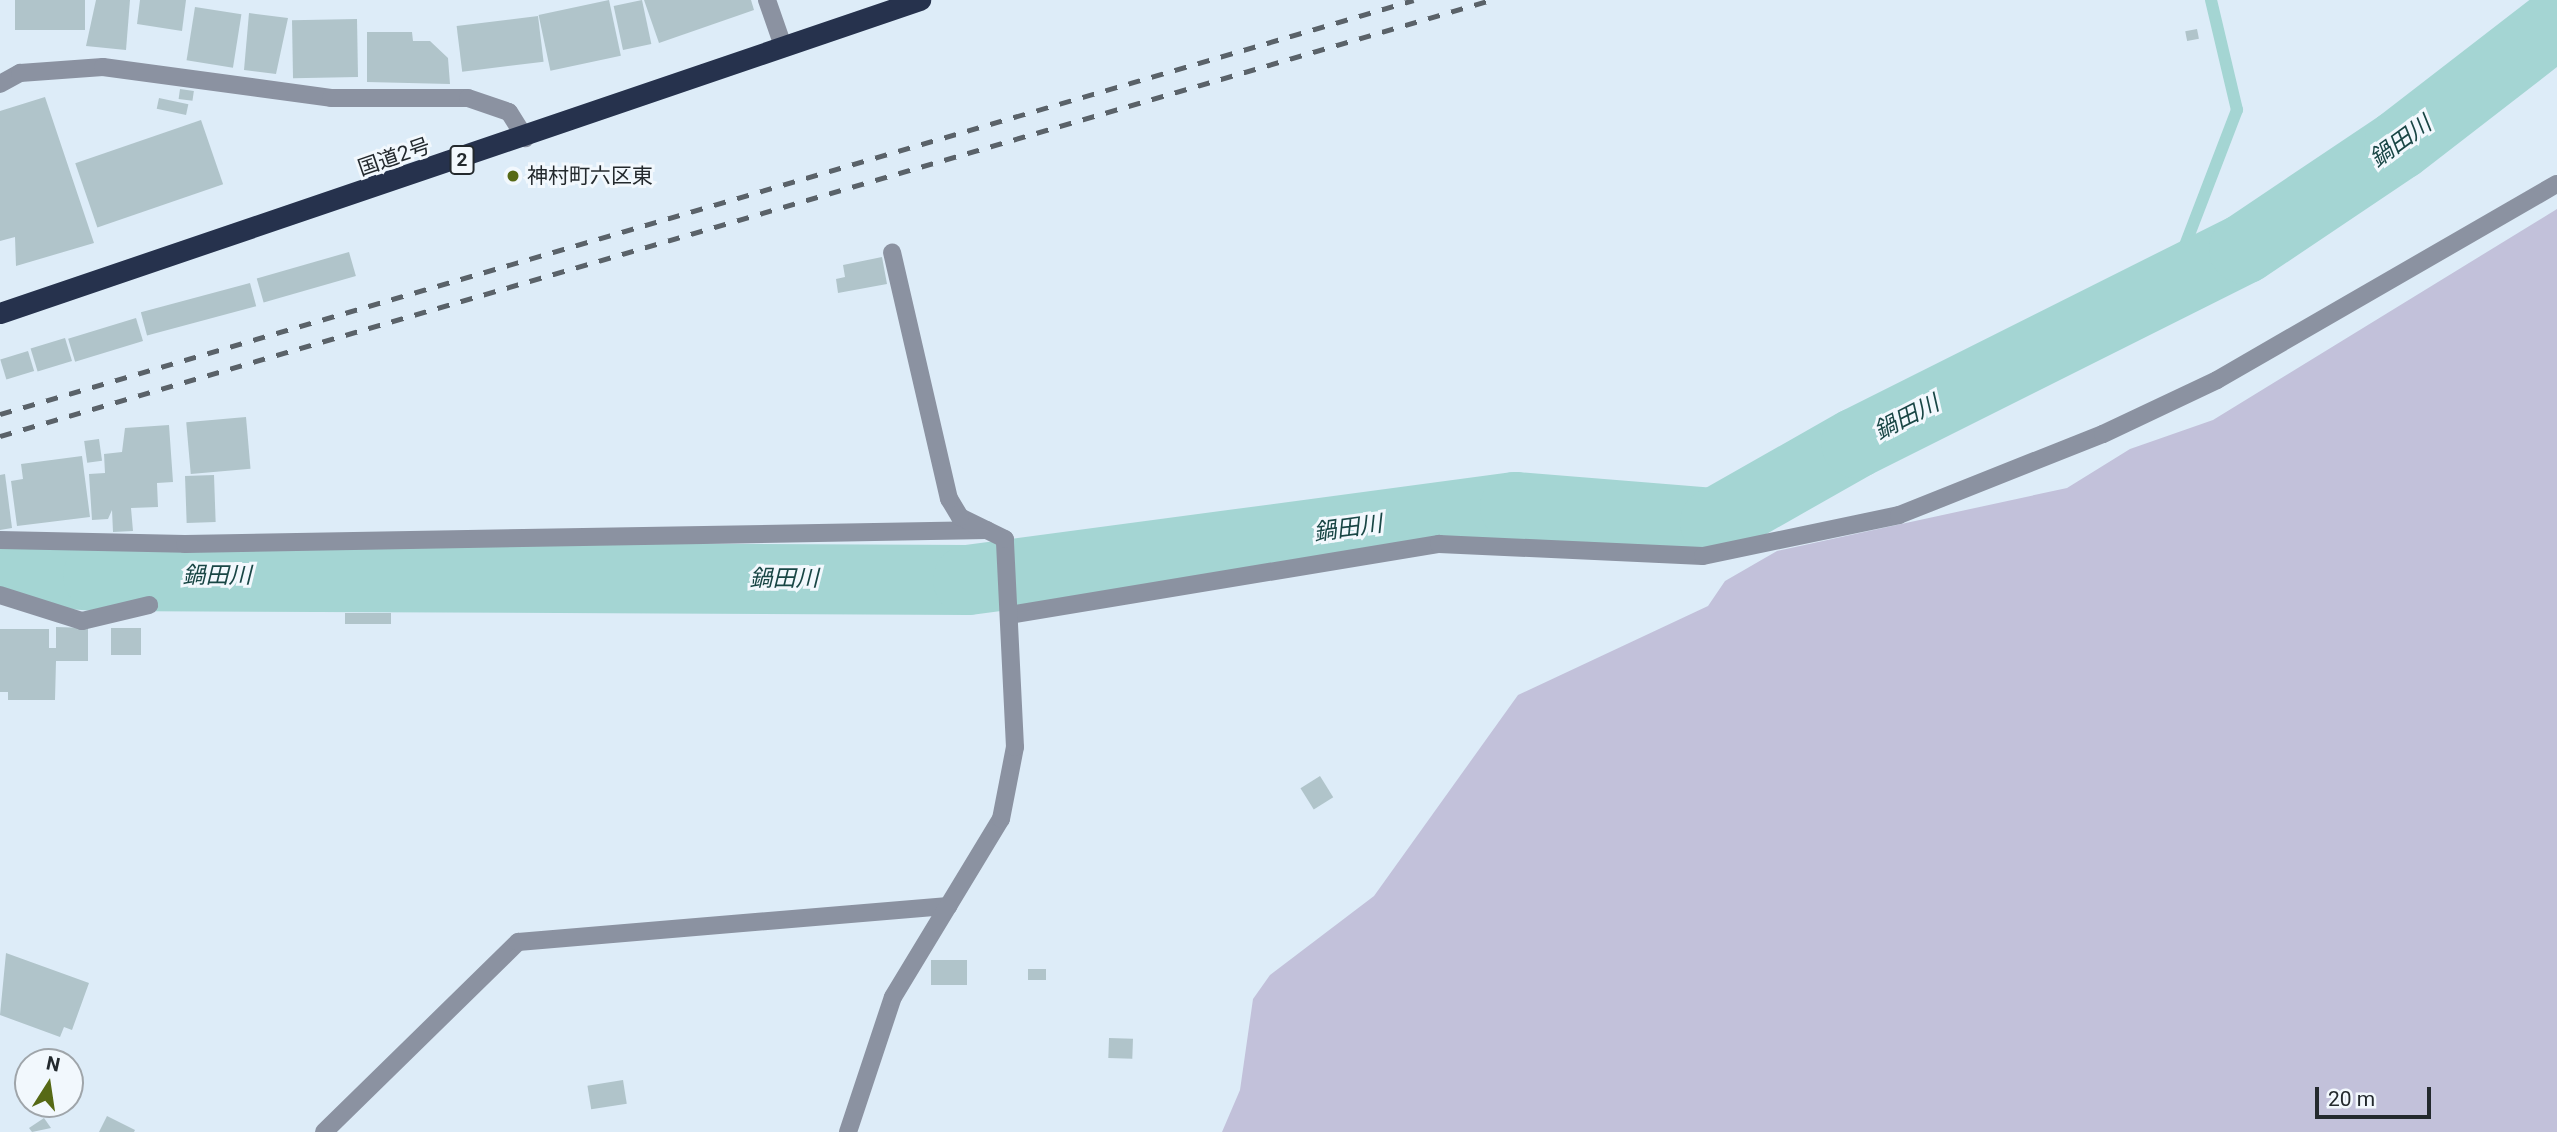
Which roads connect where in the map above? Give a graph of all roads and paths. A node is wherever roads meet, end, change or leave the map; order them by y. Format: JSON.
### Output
{"nodes":[{"id":1,"x":766,"y":0,"type":"edge"},
{"id":2,"x":920,"y":0,"type":"edge"},
{"id":3,"x":783,"y":46,"type":"junction"},
{"id":4,"x":0,"y":84,"type":"edge"},
{"id":5,"x":525,"y":138,"type":"junction"},
{"id":6,"x":2557,"y":184,"type":"edge"},
{"id":7,"x":892,"y":252,"type":"dead end"},
{"id":8,"x":0,"y":313,"type":"edge"},
{"id":9,"x":987,"y":530,"type":"junction"},
{"id":10,"x":0,"y":540,"type":"edge"},
{"id":11,"x":0,"y":595,"type":"edge"},
{"id":12,"x":149,"y":605,"type":"dead end"},
{"id":13,"x":1009,"y":609,"type":"junction"},
{"id":14,"x":948,"y":906,"type":"junction"},
{"id":15,"x":324,"y":1132,"type":"edge"},
{"id":16,"x":848,"y":1132,"type":"edge"}],
"edges":[{"from":1,"to":3,"type":"street"},
{"from":2,"to":3,"type":"highway","name":"国道2号","number":"2"},
{"from":3,"to":5,"type":"highway","name":"国道2号","number":"2"},
{"from":4,"to":5,"type":"street"},
{"from":5,"to":8,"type":"highway","name":"国道2号","number":"2"},
{"from":6,"to":13,"type":"street"},
{"from":7,"to":9,"type":"street"},
{"from":9,"to":10,"type":"street"},
{"from":9,"to":13,"type":"street"},
{"from":11,"to":12,"type":"street"},
{"from":13,"to":14,"type":"street"},
{"from":14,"to":15,"type":"street"},
{"from":14,"to":16,"type":"street"}]}
